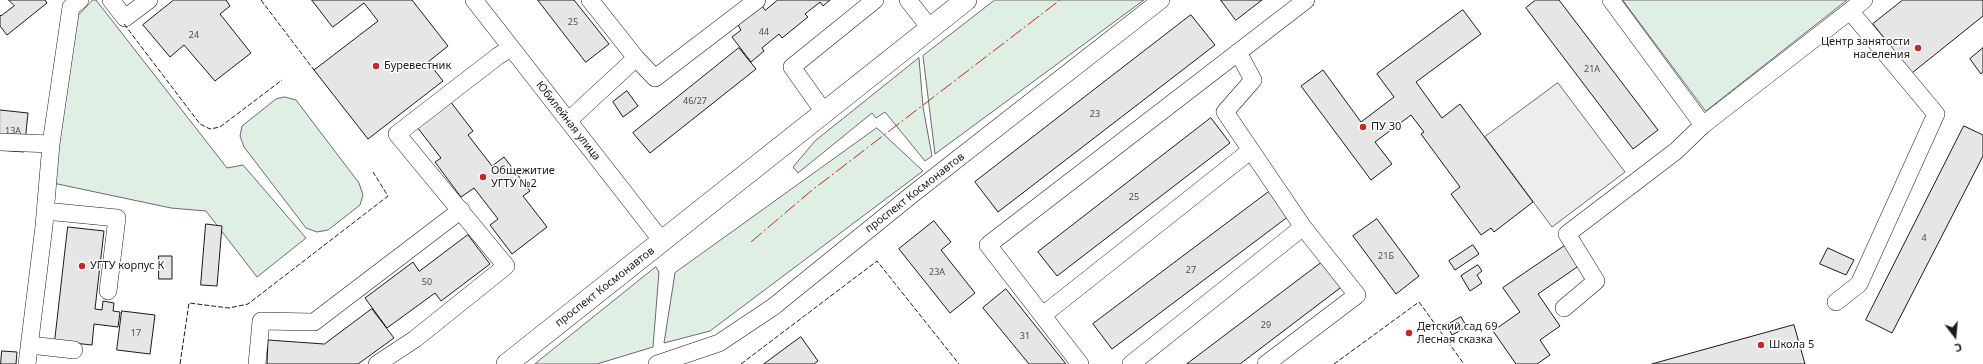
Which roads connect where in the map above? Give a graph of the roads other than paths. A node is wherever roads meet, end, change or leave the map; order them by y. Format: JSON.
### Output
{"nodes":[{"id":1,"x":80,"y":0,"type":"edge"},
{"id":2,"x":111,"y":0,"type":"edge"},
{"id":3,"x":149,"y":0,"type":"edge"},
{"id":4,"x":474,"y":0,"type":"edge"},
{"id":5,"x":590,"y":0,"type":"edge"},
{"id":6,"x":757,"y":0,"type":"edge"},
{"id":7,"x":875,"y":0,"type":"edge"},
{"id":8,"x":908,"y":0,"type":"edge"},
{"id":9,"x":966,"y":0,"type":"edge"},
{"id":10,"x":1161,"y":0,"type":"edge"},
{"id":11,"x":1306,"y":0,"type":"edge"},
{"id":12,"x":1611,"y":0,"type":"edge"},
{"id":13,"x":1864,"y":0,"type":"edge"},
{"id":14,"x":1850,"y":11,"type":"junction"},
{"id":15,"x":930,"y":28,"type":"junction"},
{"id":16,"x":512,"y":48,"type":"junction"},
{"id":17,"x":1238,"y":52,"type":"junction"},
{"id":18,"x":636,"y":58,"type":"junction"},
{"id":19,"x":824,"y":112,"type":"junction"},
{"id":20,"x":568,"y":121,"type":"junction"},
{"id":21,"x":1703,"y":126,"type":"junction"},
{"id":22,"x":0,"y":142,"type":"edge"},
{"id":23,"x":51,"y":144,"type":"junction"},
{"id":24,"x":1250,"y":151,"type":"junction"},
{"id":25,"x":461,"y":210,"type":"junction"},
{"id":26,"x":45,"y":211,"type":"junction"},
{"id":27,"x":1303,"y":227,"type":"junction"},
{"id":28,"x":662,"y":241,"type":"junction"},
{"id":29,"x":108,"y":290,"type":"dead end"},
{"id":30,"x":1836,"y":302,"type":"dead end"},
{"id":31,"x":1564,"y":308,"type":"dead end"},
{"id":32,"x":1043,"y":315,"type":"junction"},
{"id":33,"x":30,"y":346,"type":"junction"},
{"id":34,"x":74,"y":350,"type":"dead end"},
{"id":35,"x":28,"y":364,"type":"edge"},
{"id":36,"x":257,"y":364,"type":"edge"},
{"id":37,"x":377,"y":364,"type":"edge"},
{"id":38,"x":507,"y":364,"type":"edge"},
{"id":39,"x":657,"y":364,"type":"edge"},
{"id":40,"x":1080,"y":364,"type":"edge"},
{"id":41,"x":1130,"y":364,"type":"edge"},
{"id":42,"x":1266,"y":364,"type":"edge"}],
"edges":[{"from":1,"to":23,"type":"street"},
{"from":2,"to":3,"type":"street"},
{"from":4,"to":16,"type":"street","name":"Юбилейная улица"},
{"from":5,"to":18,"type":"street"},
{"from":6,"to":18,"type":"street"},
{"from":7,"to":19,"type":"street"},
{"from":8,"to":15,"type":"street"},
{"from":9,"to":15,"type":"main road","name":"проспект Космонавтов"},
{"from":10,"to":39,"type":"street","name":"проспект Космонавтов"},
{"from":11,"to":17,"type":"street"},
{"from":12,"to":21,"type":"street"},
{"from":13,"to":14,"type":"street"},
{"from":14,"to":21,"type":"street"},
{"from":14,"to":30,"type":"street"},
{"from":15,"to":19,"type":"main road","name":"проспект Космонавтов"},
{"from":16,"to":20,"type":"street","name":"Юбилейная улица"},
{"from":16,"to":25,"type":"street"},
{"from":17,"to":24,"type":"street"},
{"from":17,"to":32,"type":"street"},
{"from":18,"to":20,"type":"street"},
{"from":19,"to":28,"type":"main road","name":"проспект Космонавтов"},
{"from":20,"to":28,"type":"street","name":"Юбилейная улица"},
{"from":21,"to":31,"type":"street"},
{"from":22,"to":23,"type":"street"},
{"from":23,"to":26,"type":"street"},
{"from":24,"to":27,"type":"street"},
{"from":24,"to":32,"type":"street"},
{"from":25,"to":36,"type":"street"},
{"from":25,"to":37,"type":"street"},
{"from":26,"to":29,"type":"street"},
{"from":26,"to":33,"type":"street"},
{"from":27,"to":41,"type":"street"},
{"from":27,"to":42,"type":"street"},
{"from":28,"to":38,"type":"main road","name":"проспект Космонавтов"},
{"from":32,"to":40,"type":"street"},
{"from":33,"to":34,"type":"street"},
{"from":33,"to":35,"type":"street"}]}
